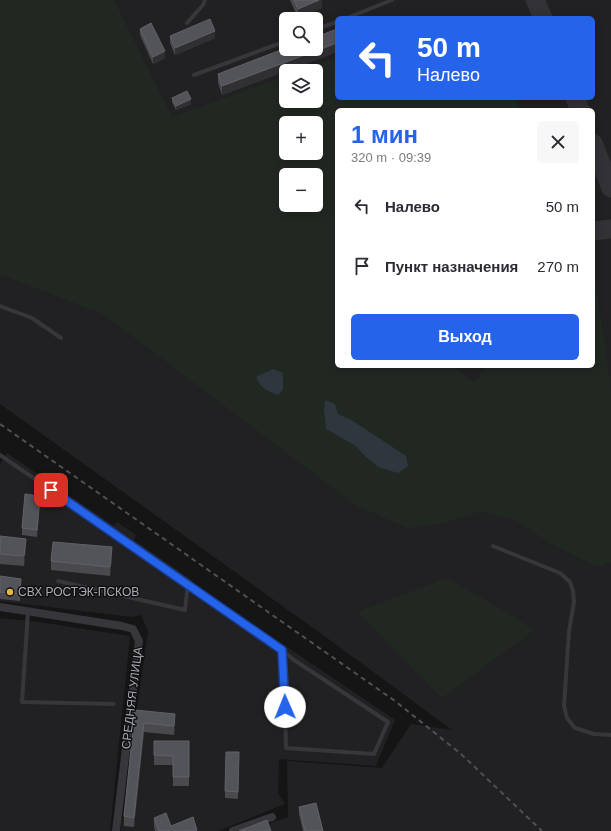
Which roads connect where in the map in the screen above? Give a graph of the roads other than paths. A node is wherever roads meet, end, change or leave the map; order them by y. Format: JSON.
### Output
{"nodes":[{"id":1,"x":205,"y":0,"type":"edge"},
{"id":2,"x":392,"y":0,"type":"edge"},
{"id":3,"x":351,"y":16,"type":"edge"},
{"id":4,"x":187,"y":23,"type":"dead end"},
{"id":5,"x":335,"y":23,"type":"edge"},
{"id":6,"x":323,"y":27,"type":"edge"},
{"id":7,"x":279,"y":44,"type":"edge"},
{"id":8,"x":194,"y":75,"type":"dead end"},
{"id":9,"x":0,"y":306,"type":"edge"},
{"id":10,"x":61,"y":338,"type":"dead end"},
{"id":11,"x":0,"y":455,"type":"edge"},
{"id":12,"x":493,"y":546,"type":"dead end"},
{"id":13,"x":58,"y":581,"type":"dead end"},
{"id":14,"x":188,"y":584,"type":"junction"},
{"id":15,"x":0,"y":607,"type":"edge"},
{"id":16,"x":28,"y":611,"type":"junction"},
{"id":17,"x":282,"y":650,"type":"junction"},
{"id":18,"x":114,"y":704,"type":"dead end"},
{"id":19,"x":611,"y":735,"type":"edge"},
{"id":20,"x":272,"y":817,"type":"dead end"},
{"id":21,"x":116,"y":831,"type":"edge"},
{"id":22,"x":233,"y":831,"type":"edge"}],
"edges":[{"from":1,"to":4,"type":"lane"},
{"from":2,"to":3,"type":"lane"},
{"from":5,"to":6,"type":"lane"},
{"from":7,"to":8,"type":"lane"},
{"from":9,"to":10,"type":"lane"},
{"from":11,"to":14,"type":"lane"},
{"from":12,"to":19,"type":"lane"},
{"from":13,"to":14,"type":"lane"},
{"from":14,"to":17,"type":"lane"},
{"from":15,"to":16,"type":"street","name":"СРЕДНЯЯ УЛИЦА"},
{"from":16,"to":18,"type":"lane"},
{"from":16,"to":21,"type":"street","name":"СРЕДНЯЯ УЛИЦА"},
{"from":17,"to":17,"type":"lane"},
{"from":20,"to":22,"type":"street"}]}
